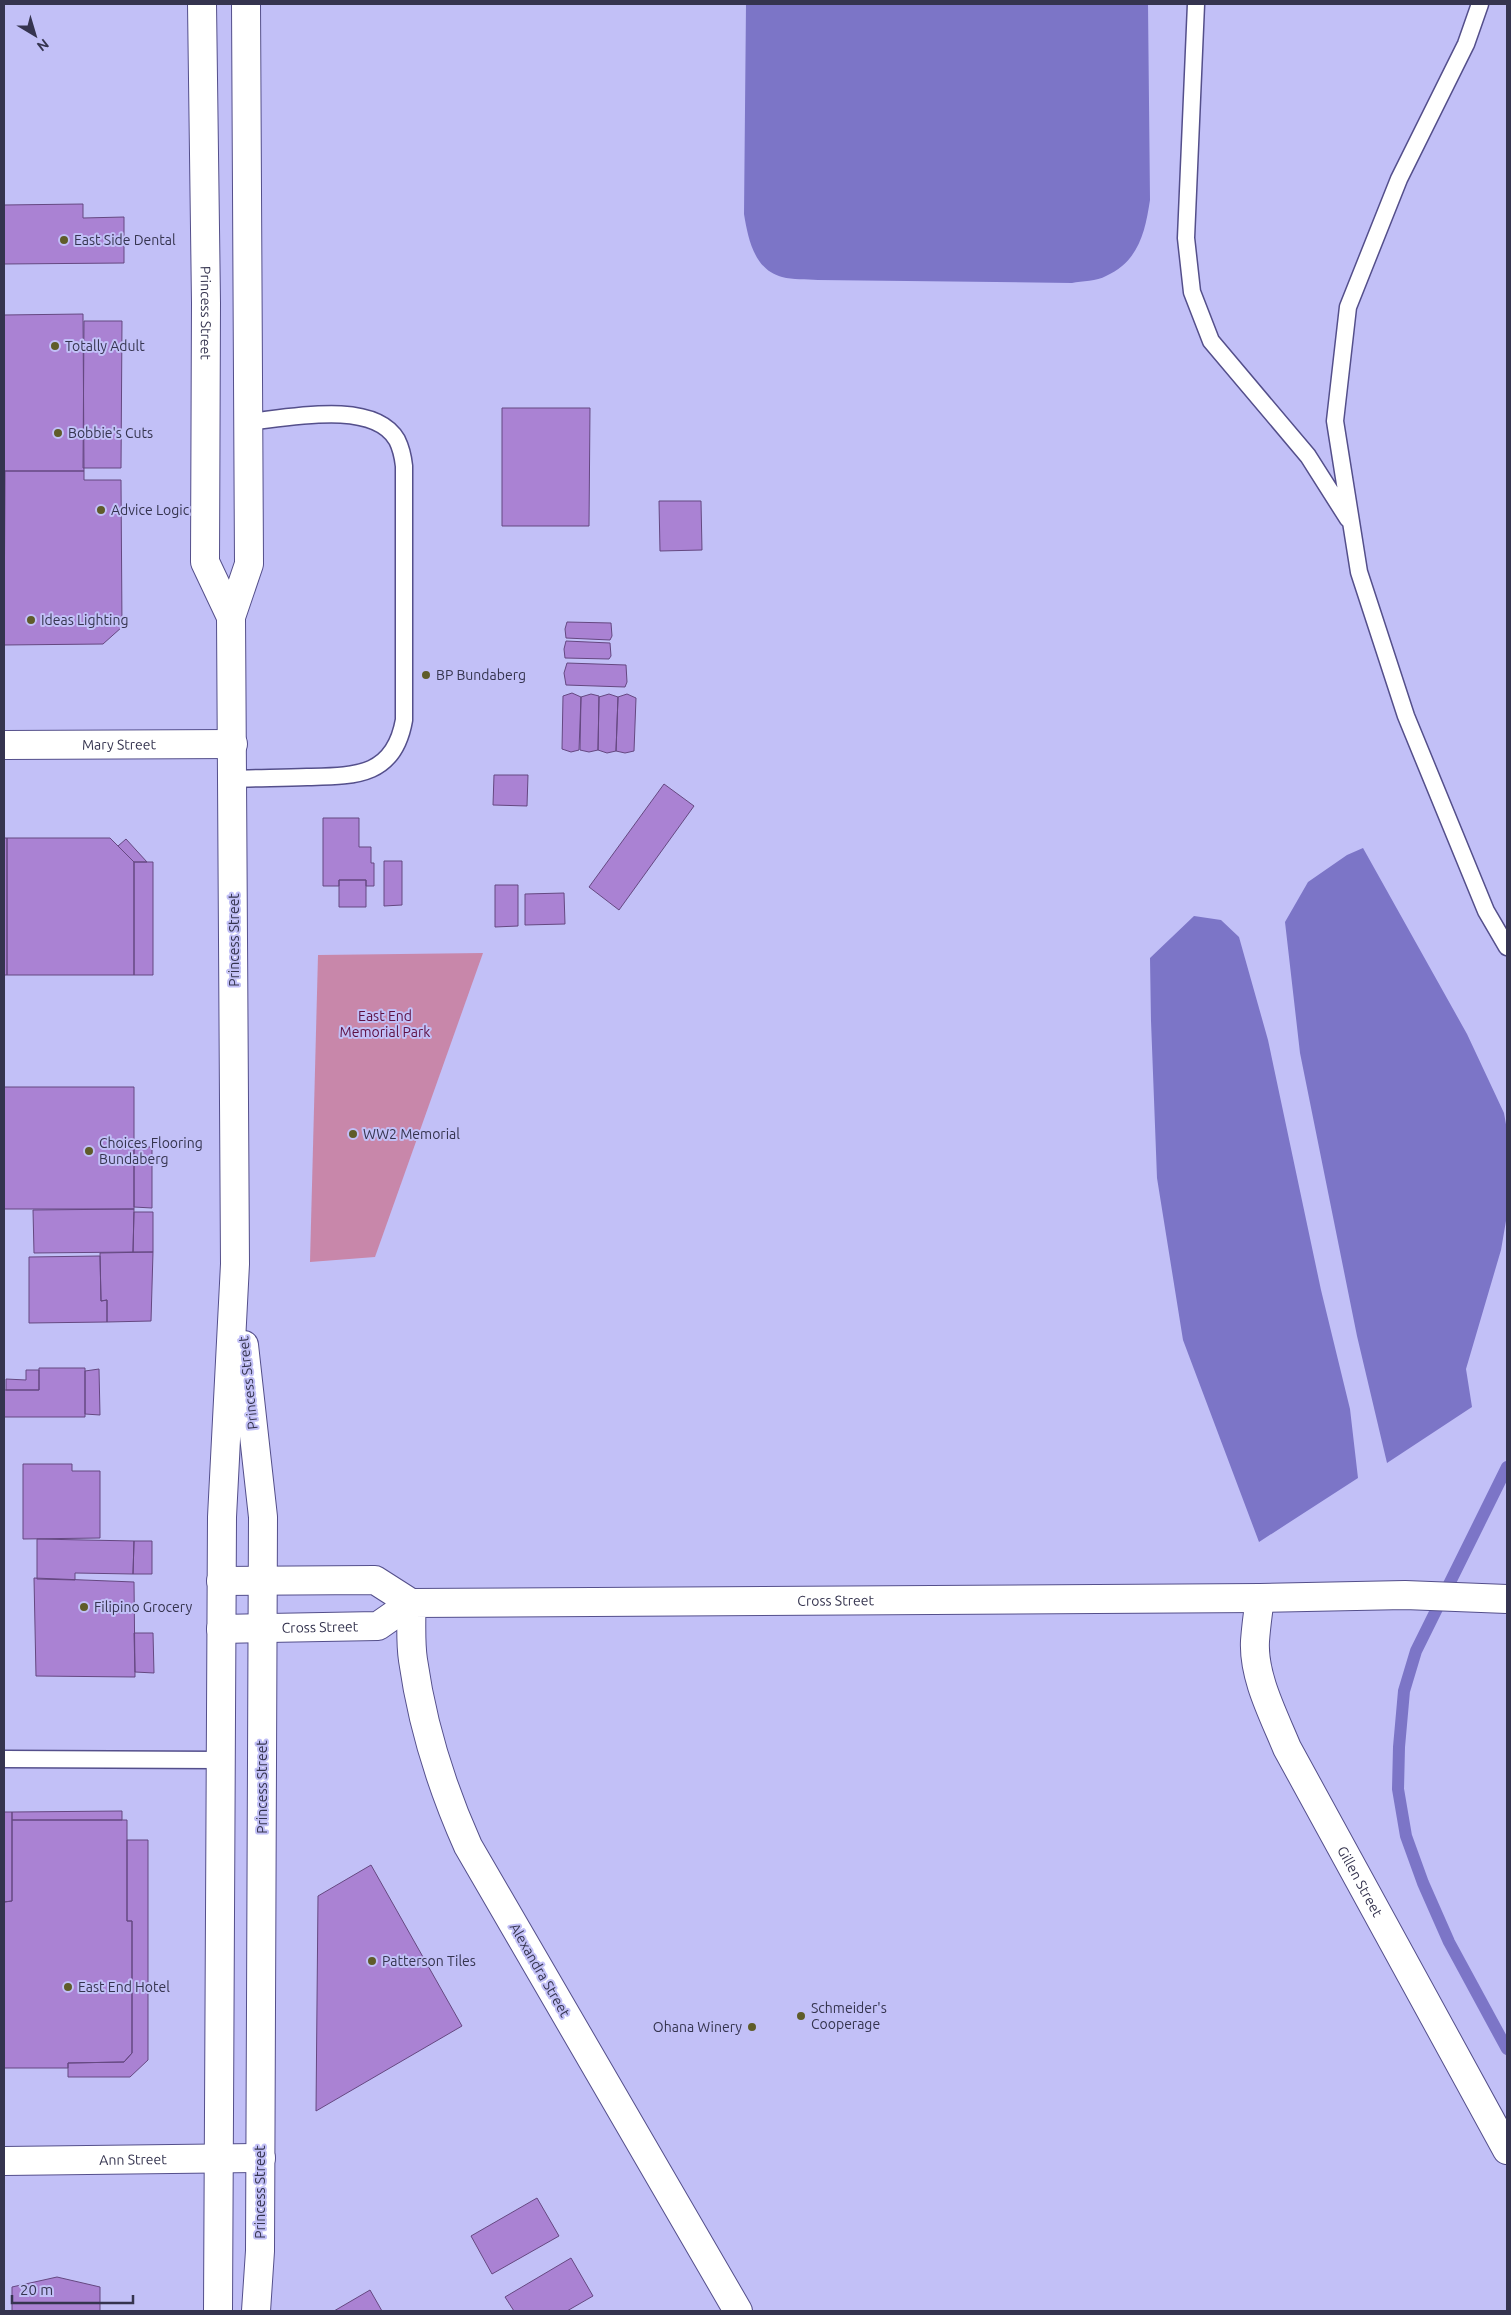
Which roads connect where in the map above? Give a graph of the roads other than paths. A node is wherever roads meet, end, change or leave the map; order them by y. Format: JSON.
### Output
{"nodes":[{"id":1,"x":202,"y":4,"type":"edge"},
{"id":2,"x":246,"y":4,"type":"edge"},
{"id":3,"x":1196,"y":4,"type":"edge"},
{"id":4,"x":1480,"y":4,"type":"edge"},
{"id":5,"x":248,"y":422,"type":"junction"},
{"id":6,"x":1352,"y":525,"type":"junction"},
{"id":7,"x":231,"y":617,"type":"junction"},
{"id":8,"x":233,"y":744,"type":"junction"},
{"id":9,"x":4,"y":745,"type":"edge"},
{"id":10,"x":233,"y":779,"type":"junction"},
{"id":11,"x":1507,"y":947,"type":"edge"},
{"id":12,"x":235,"y":1264,"type":"junction"},
{"id":13,"x":263,"y":1580,"type":"junction"},
{"id":14,"x":221,"y":1581,"type":"junction"},
{"id":15,"x":1260,"y":1598,"type":"junction"},
{"id":16,"x":1501,"y":1599,"type":"edge"},
{"id":17,"x":411,"y":1602,"type":"junction"},
{"id":18,"x":263,"y":1628,"type":"junction"},
{"id":19,"x":221,"y":1629,"type":"junction"},
{"id":20,"x":4,"y":1758,"type":"edge"},
{"id":21,"x":219,"y":1760,"type":"junction"},
{"id":22,"x":1507,"y":2150,"type":"edge"},
{"id":23,"x":261,"y":2158,"type":"junction"},
{"id":24,"x":218,"y":2159,"type":"junction"},
{"id":25,"x":4,"y":2161,"type":"edge"},
{"id":26,"x":218,"y":2311,"type":"edge"},
{"id":27,"x":256,"y":2311,"type":"edge"},
{"id":28,"x":738,"y":2311,"type":"edge"}],
"edges":[{"from":1,"to":7,"type":"main road","name":"Princess Street"},
{"from":2,"to":5,"type":"main road","name":"Princess Street"},
{"from":3,"to":6,"type":"lane"},
{"from":4,"to":6,"type":"lane"},
{"from":5,"to":7,"type":"main road","name":"Princess Street"},
{"from":5,"to":10,"type":"lane"},
{"from":6,"to":11,"type":"lane"},
{"from":7,"to":8,"type":"main road","name":"Princess Street"},
{"from":8,"to":9,"type":"main road","name":"Mary Street"},
{"from":8,"to":10,"type":"main road","name":"Princess Street"},
{"from":10,"to":12,"type":"main road","name":"Princess Street"},
{"from":12,"to":13,"type":"main road","name":"Princess Street"},
{"from":12,"to":14,"type":"main road","name":"Princess Street"},
{"from":13,"to":14,"type":"main road"},
{"from":13,"to":17,"type":"main road"},
{"from":13,"to":18,"type":"main road","name":"Princess Street"},
{"from":14,"to":19,"type":"main road","name":"Princess Street"},
{"from":15,"to":16,"type":"main road","name":"Cross Street"},
{"from":15,"to":17,"type":"main road","name":"Cross Street"},
{"from":15,"to":22,"type":"main road","name":"Gillen Street"},
{"from":17,"to":18,"type":"main road","name":"Cross Street"},
{"from":17,"to":28,"type":"main road","name":"Alexandra Street"},
{"from":18,"to":19,"type":"main road","name":"Cross Street"},
{"from":18,"to":23,"type":"main road","name":"Princess Street"},
{"from":19,"to":21,"type":"main road","name":"Princess Street"},
{"from":20,"to":21,"type":"lane"},
{"from":21,"to":24,"type":"main road","name":"Princess Street"},
{"from":23,"to":24,"type":"main road","name":"Ann Street"},
{"from":23,"to":27,"type":"main road","name":"Princess Street"},
{"from":24,"to":25,"type":"main road","name":"Ann Street"},
{"from":24,"to":26,"type":"main road","name":"Princess Street"}]}
